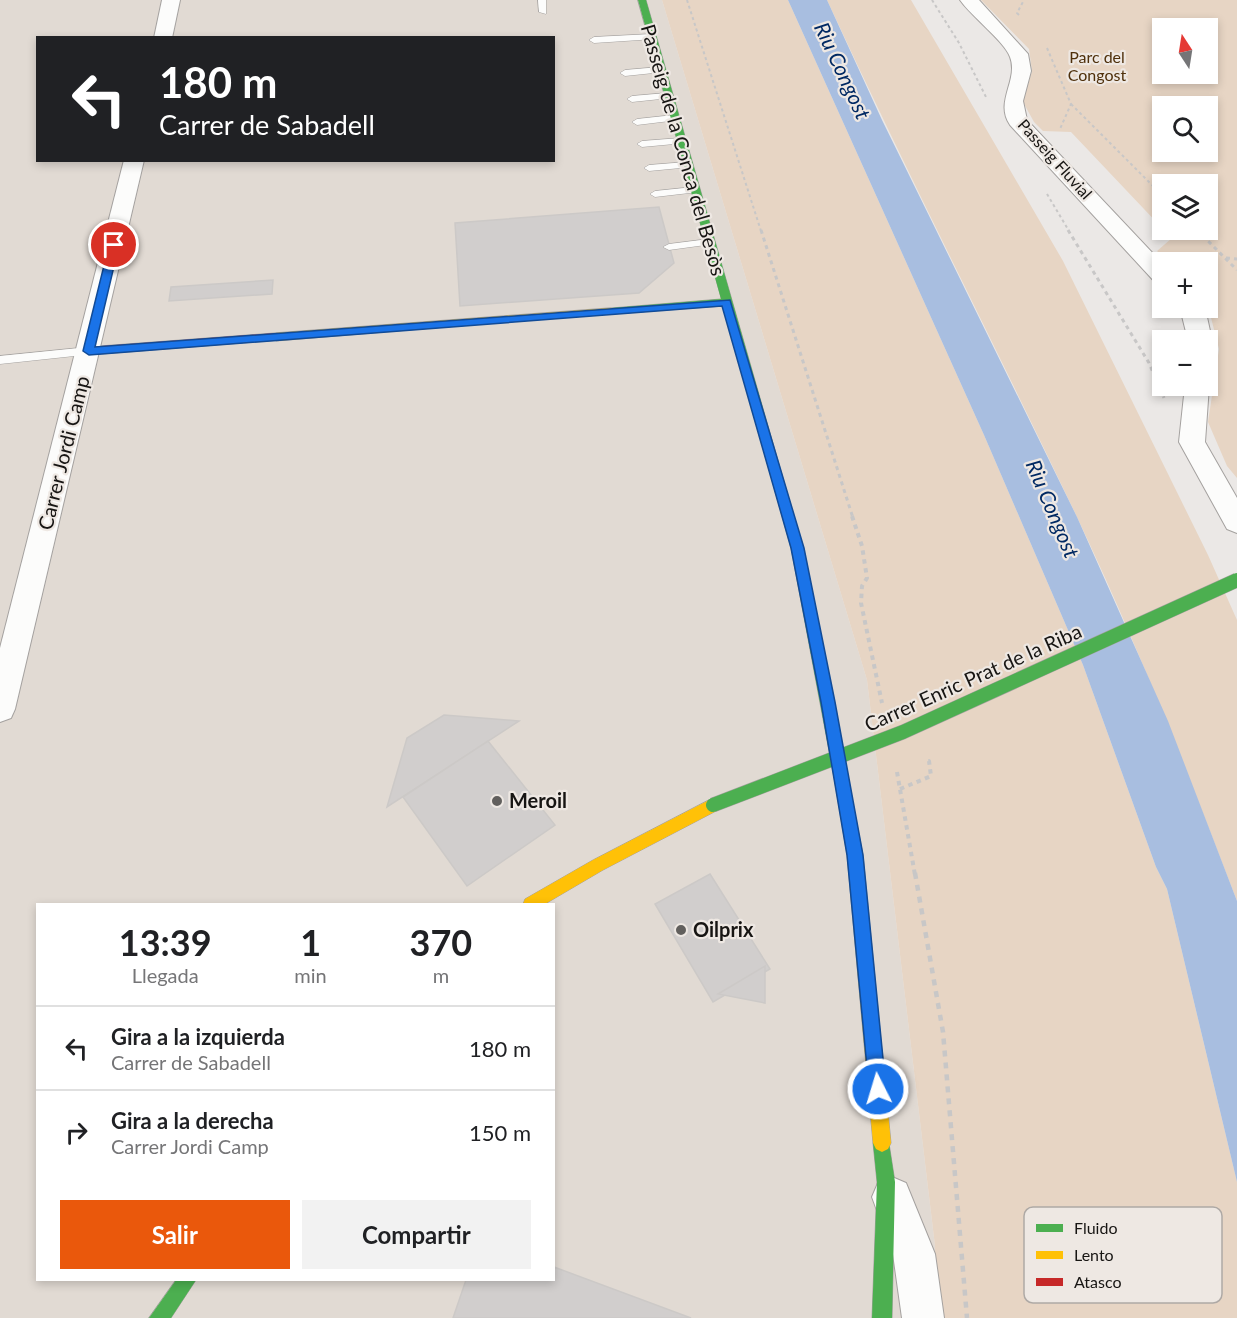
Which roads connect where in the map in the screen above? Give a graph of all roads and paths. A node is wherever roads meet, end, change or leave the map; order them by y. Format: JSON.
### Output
{"nodes":[{"id":1,"x":171,"y":0,"type":"edge"},
{"id":2,"x":542,"y":0,"type":"edge"},
{"id":3,"x":642,"y":0,"type":"edge"},
{"id":4,"x":687,"y":0,"type":"edge"},
{"id":5,"x":932,"y":0,"type":"edge"},
{"id":6,"x":969,"y":0,"type":"edge"},
{"id":7,"x":543,"y":12,"type":"dead end"},
{"id":8,"x":163,"y":36,"type":"edge"},
{"id":9,"x":652,"y":37,"type":"junction"},
{"id":10,"x":594,"y":40,"type":"dead end"},
{"id":11,"x":660,"y":70,"type":"junction"},
{"id":12,"x":625,"y":73,"type":"dead end"},
{"id":13,"x":668,"y":96,"type":"junction"},
{"id":14,"x":632,"y":99,"type":"dead end"},
{"id":15,"x":1071,"y":104,"type":"dead end"},
{"id":16,"x":989,"y":106,"type":"dead end"},
{"id":17,"x":674,"y":118,"type":"junction"},
{"id":18,"x":637,"y":122,"type":"dead end"},
{"id":19,"x":681,"y":141,"type":"junction"},
{"id":20,"x":642,"y":144,"type":"dead end"},
{"id":21,"x":134,"y":162,"type":"edge"},
{"id":22,"x":687,"y":165,"type":"junction"},
{"id":23,"x":649,"y":168,"type":"dead end"},
{"id":24,"x":1152,"y":185,"type":"edge"},
{"id":25,"x":1043,"y":188,"type":"dead end"},
{"id":26,"x":694,"y":190,"type":"junction"},
{"id":27,"x":655,"y":194,"type":"dead end"},
{"id":28,"x":1207,"y":240,"type":"edge"},
{"id":29,"x":709,"y":242,"type":"junction"},
{"id":30,"x":669,"y":247,"type":"dead end"},
{"id":31,"x":1226,"y":258,"type":"junction"},
{"id":32,"x":1237,"y":259,"type":"edge"},
{"id":33,"x":1152,"y":265,"type":"edge"},
{"id":34,"x":1237,"y":270,"type":"edge"},
{"id":35,"x":726,"y":302,"type":"junction"},
{"id":36,"x":89,"y":351,"type":"junction"},
{"id":37,"x":0,"y":360,"type":"edge"},
{"id":38,"x":1196,"y":396,"type":"edge"},
{"id":39,"x":1166,"y":404,"type":"dead end"},
{"id":40,"x":1237,"y":522,"type":"edge"},
{"id":41,"x":1237,"y":580,"type":"edge"},
{"id":42,"x":0,"y":709,"type":"edge"},
{"id":43,"x":884,"y":712,"type":"dead end"},
{"id":44,"x":896,"y":767,"type":"dead end"},
{"id":45,"x":931,"y":776,"type":"dead end"},
{"id":46,"x":900,"y":789,"type":"junction"},
{"id":47,"x":533,"y":903,"type":"edge"},
{"id":48,"x":886,"y":1182,"type":"junction"},
{"id":49,"x":186,"y":1281,"type":"edge"},
{"id":50,"x":159,"y":1318,"type":"edge"},
{"id":51,"x":882,"y":1318,"type":"edge"},
{"id":52,"x":923,"y":1318,"type":"edge"},
{"id":53,"x":967,"y":1318,"type":"edge"}],
"edges":[{"from":1,"to":8,"type":"street"},
{"from":2,"to":7,"type":"lane"},
{"from":3,"to":9,"type":"street","name":"Passeig de la Conca del Besòs"},
{"from":4,"to":43,"type":"path"},
{"from":5,"to":16,"type":"path"},
{"from":6,"to":33,"type":"street","name":"Passeig Fluvial"},
{"from":9,"to":10,"type":"lane"},
{"from":9,"to":11,"type":"street","name":"Passeig de la Conca del Besòs"},
{"from":11,"to":12,"type":"lane"},
{"from":11,"to":13,"type":"street","name":"Passeig de la Conca del Besòs"},
{"from":13,"to":14,"type":"lane"},
{"from":13,"to":17,"type":"street","name":"Passeig de la Conca del Besòs"},
{"from":15,"to":24,"type":"path"},
{"from":17,"to":18,"type":"lane"},
{"from":17,"to":19,"type":"street","name":"Passeig de la Conca del Besòs"},
{"from":19,"to":20,"type":"lane"},
{"from":19,"to":22,"type":"street","name":"Passeig de la Conca del Besòs"},
{"from":21,"to":36,"type":"street","name":"Carrer Jordi Camp"},
{"from":22,"to":23,"type":"lane"},
{"from":22,"to":26,"type":"street","name":"Passeig de la Conca del Besòs"},
{"from":25,"to":39,"type":"path"},
{"from":26,"to":27,"type":"lane"},
{"from":26,"to":29,"type":"street","name":"Passeig de la Conca del Besòs"},
{"from":28,"to":31,"type":"path"},
{"from":29,"to":30,"type":"lane"},
{"from":29,"to":35,"type":"street","name":"Passeig de la Conca del Besòs"},
{"from":31,"to":32,"type":"path"},
{"from":31,"to":34,"type":"path"},
{"from":35,"to":36,"type":"street"},
{"from":35,"to":48,"type":"street","name":"Passeig de la Conca del Besòs"},
{"from":36,"to":37,"type":"lane"},
{"from":36,"to":42,"type":"street","name":"Carrer Jordi Camp"},
{"from":38,"to":40,"type":"street"},
{"from":41,"to":47,"type":"street","name":"Carrer Enric Prat de la Riba","bridge":true},
{"from":44,"to":46,"type":"path"},
{"from":45,"to":46,"type":"path"},
{"from":46,"to":53,"type":"path"},
{"from":48,"to":51,"type":"street","name":"Passeig de la Conca del Besòs"},
{"from":48,"to":52,"type":"street","name":"Passeig de la Conca del Besòs"},
{"from":49,"to":50,"type":"street"}]}
